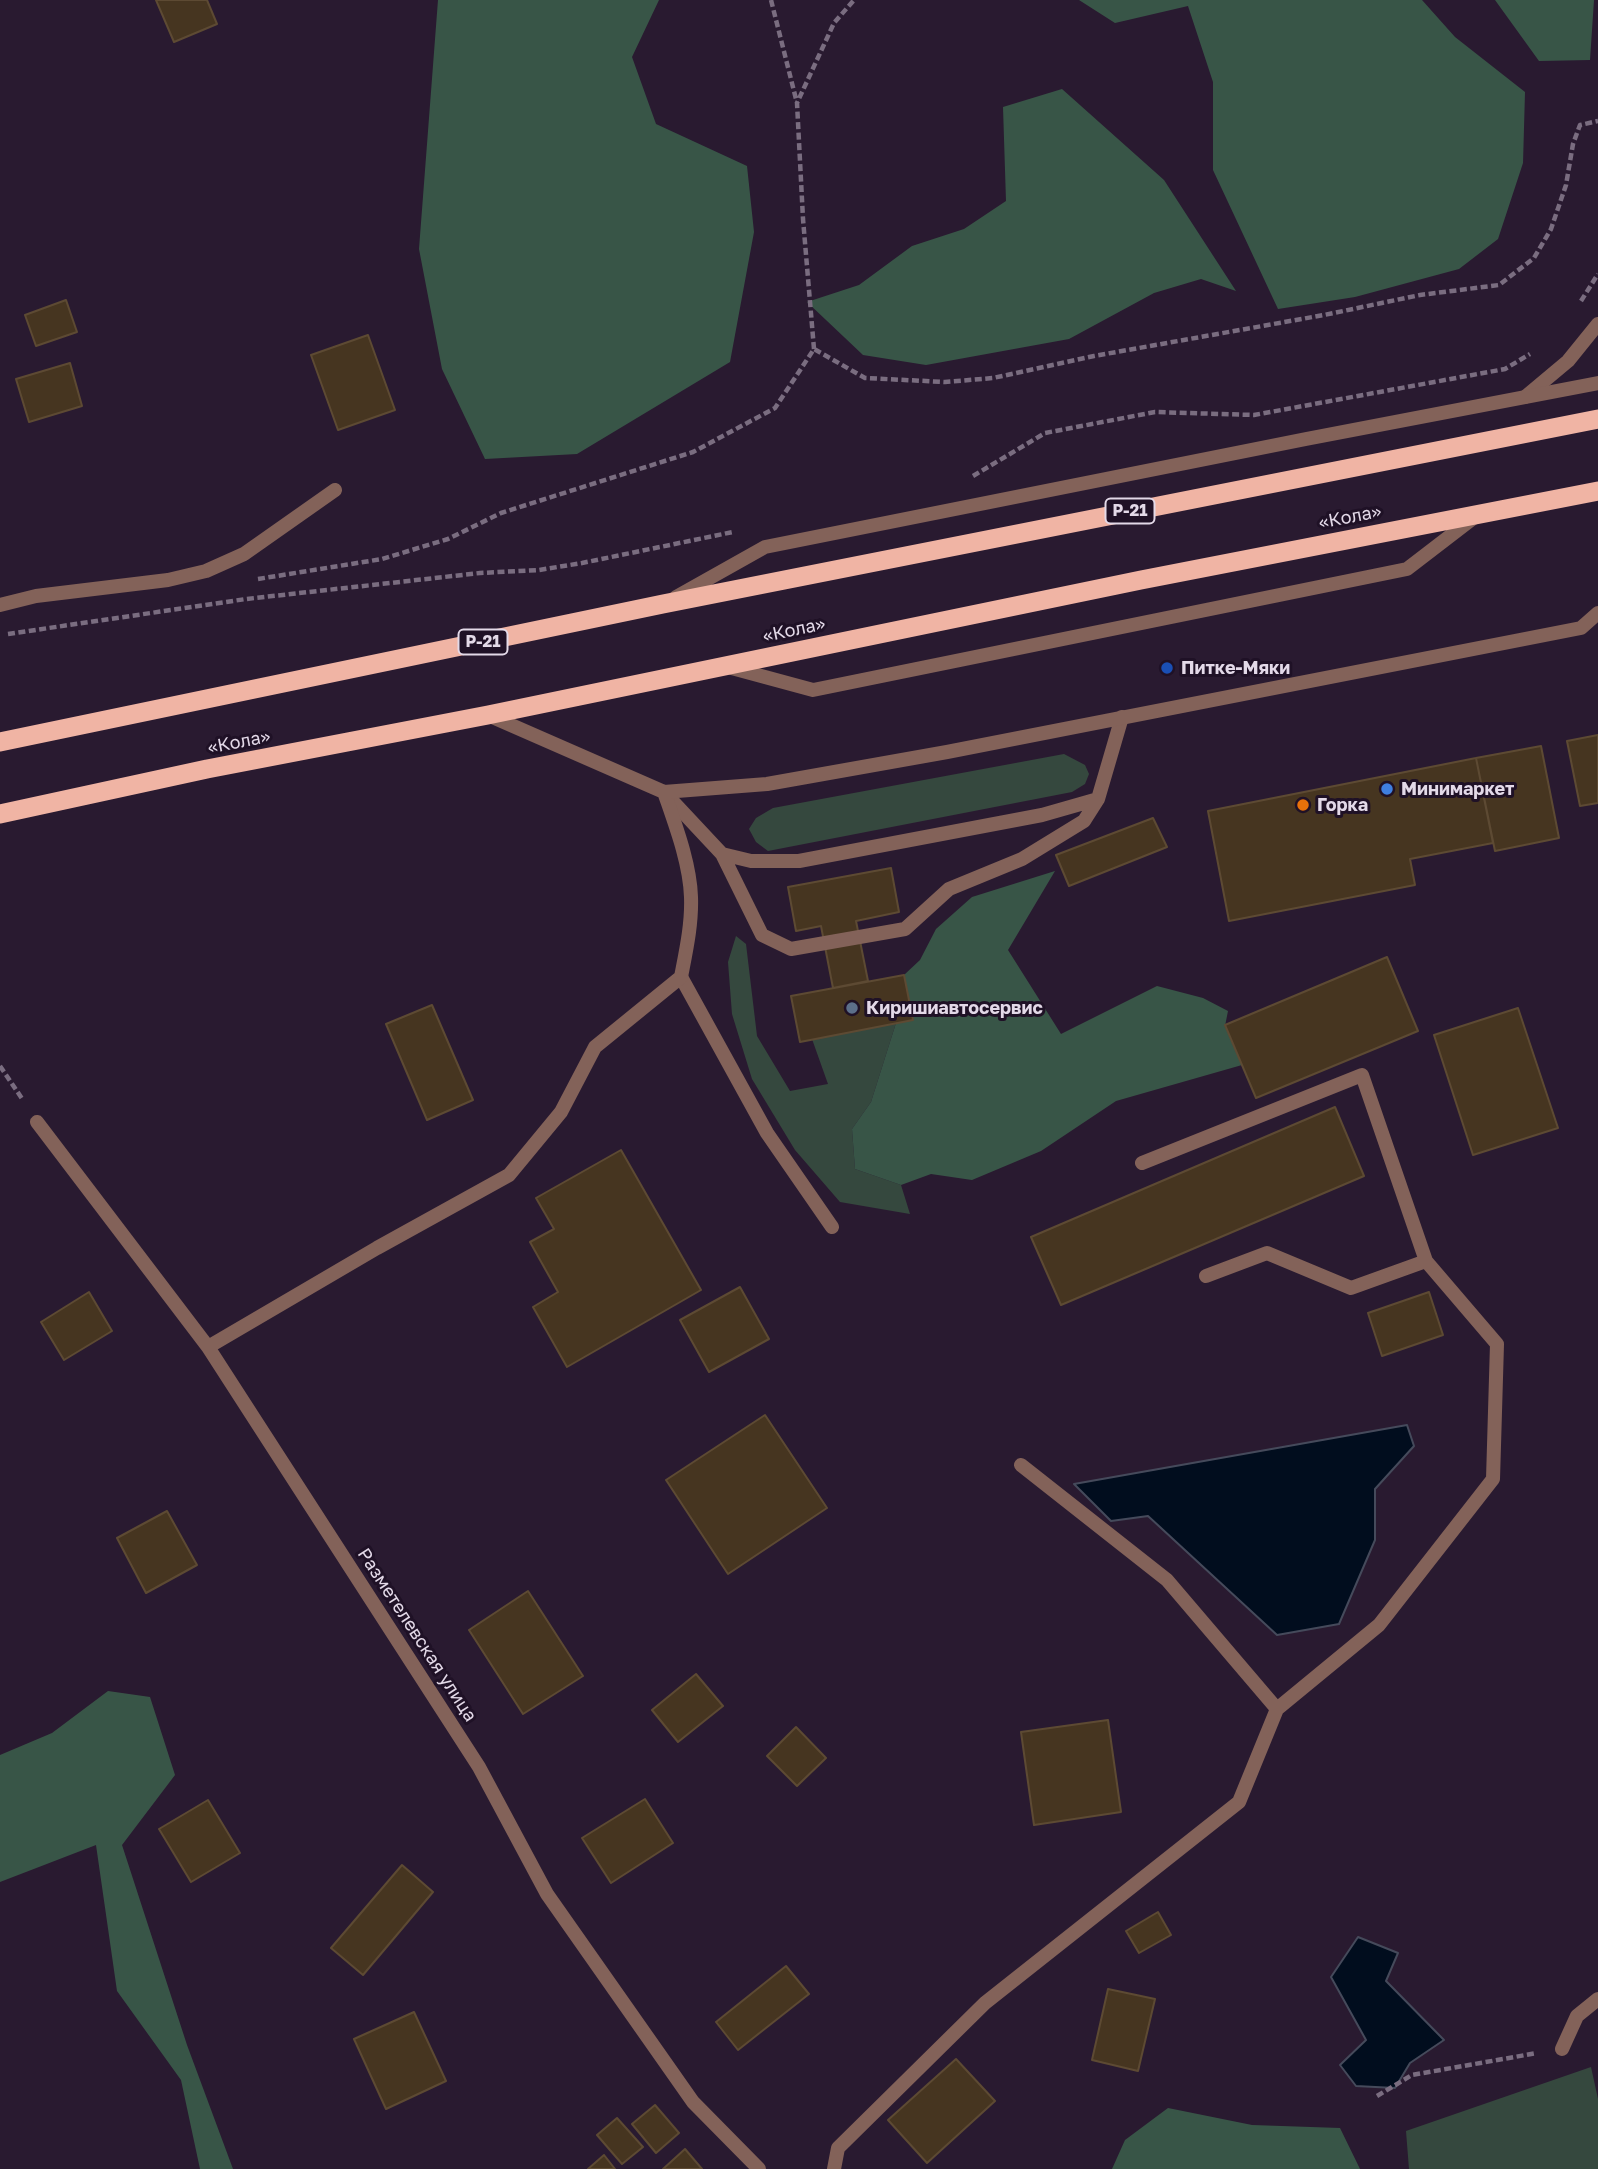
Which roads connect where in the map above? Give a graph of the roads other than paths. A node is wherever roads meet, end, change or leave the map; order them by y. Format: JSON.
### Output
{"nodes":[{"id":1,"x":1598,"y":324,"type":"edge"},
{"id":2,"x":1598,"y":383,"type":"edge"},
{"id":3,"x":1525,"y":397,"type":"junction"},
{"id":4,"x":1598,"y":419,"type":"edge"},
{"id":5,"x":335,"y":490,"type":"dead end"},
{"id":6,"x":1598,"y":491,"type":"edge"},
{"id":7,"x":1482,"y":512,"type":"junction"},
{"id":8,"x":663,"y":604,"type":"junction"},
{"id":9,"x":0,"y":605,"type":"edge"},
{"id":10,"x":1598,"y":613,"type":"edge"},
{"id":11,"x":1598,"y":626,"type":"edge"},
{"id":12,"x":1581,"y":628,"type":"junction"},
{"id":13,"x":723,"y":666,"type":"junction"},
{"id":14,"x":488,"y":716,"type":"junction"},
{"id":15,"x":1122,"y":718,"type":"junction"},
{"id":16,"x":0,"y":741,"type":"edge"},
{"id":17,"x":664,"y":792,"type":"junction"},
{"id":18,"x":1098,"y":799,"type":"junction"},
{"id":19,"x":0,"y":814,"type":"edge"},
{"id":20,"x":722,"y":854,"type":"junction"},
{"id":21,"x":681,"y":977,"type":"junction"},
{"id":22,"x":37,"y":1122,"type":"road end"},
{"id":23,"x":1142,"y":1163,"type":"dead end"},
{"id":24,"x":832,"y":1227,"type":"dead end"},
{"id":25,"x":1426,"y":1261,"type":"junction"},
{"id":26,"x":1206,"y":1276,"type":"dead end"},
{"id":27,"x":208,"y":1347,"type":"junction"},
{"id":28,"x":1021,"y":1465,"type":"dead end"},
{"id":29,"x":1278,"y":1709,"type":"junction"},
{"id":30,"x":1598,"y":1998,"type":"edge"},
{"id":31,"x":1562,"y":2049,"type":"road end"},
{"id":32,"x":759,"y":2169,"type":"edge"},
{"id":33,"x":834,"y":2169,"type":"edge"}],
"edges":[{"from":1,"to":3,"type":"street"},
{"from":2,"to":3,"type":"street"},
{"from":3,"to":8,"type":"street"},
{"from":4,"to":8,"type":"highway","number":"Р-21"},
{"from":5,"to":9,"type":"street"},
{"from":6,"to":7,"type":"highway","name":"«Кола»"},
{"from":7,"to":13,"type":"highway","name":"«Кола»"},
{"from":7,"to":13,"type":"street"},
{"from":8,"to":16,"type":"highway","number":"Р-21"},
{"from":10,"to":12,"type":"street"},
{"from":11,"to":12,"type":"street"},
{"from":12,"to":15,"type":"street"},
{"from":13,"to":14,"type":"highway","name":"«Кола»"},
{"from":14,"to":17,"type":"street"},
{"from":14,"to":19,"type":"highway","name":"«Кола»"},
{"from":15,"to":17,"type":"street"},
{"from":15,"to":18,"type":"street"},
{"from":17,"to":20,"type":"street"},
{"from":17,"to":21,"type":"street"},
{"from":18,"to":20,"type":"street"},
{"from":18,"to":20,"type":"street"},
{"from":21,"to":24,"type":"street"},
{"from":21,"to":27,"type":"street"},
{"from":22,"to":27,"type":"street","name":"Разметелевская улица"},
{"from":23,"to":25,"type":"street"},
{"from":25,"to":26,"type":"street"},
{"from":25,"to":29,"type":"street"},
{"from":27,"to":32,"type":"street","name":"Разметелевская улица"},
{"from":28,"to":29,"type":"street"},
{"from":29,"to":33,"type":"street"},
{"from":30,"to":31,"type":"street"}]}
